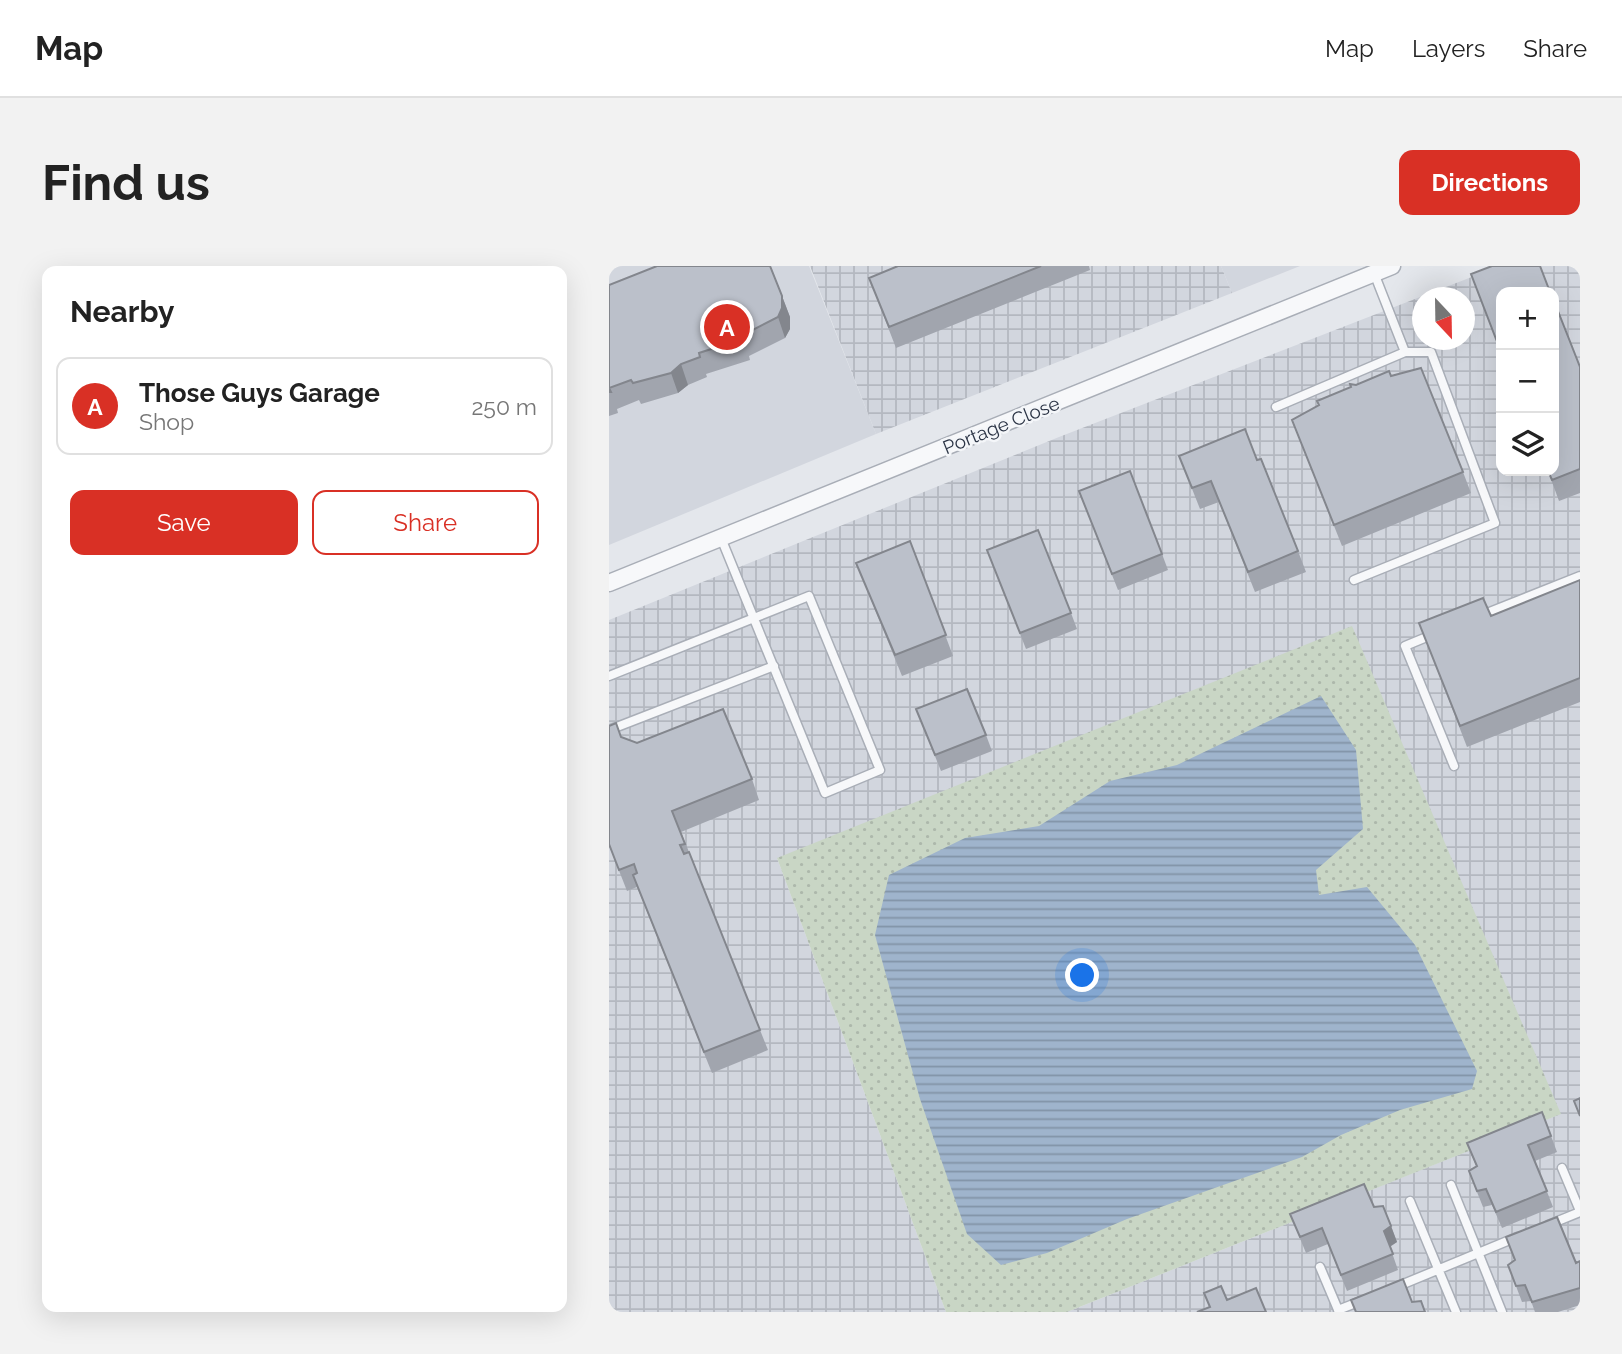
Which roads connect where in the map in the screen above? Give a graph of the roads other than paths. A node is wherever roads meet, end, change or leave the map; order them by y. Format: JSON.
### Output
{"nodes":[{"id":1,"x":1392,"y":266,"type":"edge"},
{"id":2,"x":1374,"y":273,"type":"junction"},
{"id":3,"x":1405,"y":352,"type":"junction"},
{"id":4,"x":1276,"y":407,"type":"dead end"},
{"id":5,"x":721,"y":538,"type":"junction"},
{"id":6,"x":1580,"y":576,"type":"edge"},
{"id":7,"x":1354,"y":580,"type":"dead end"},
{"id":8,"x":609,"y":583,"type":"edge"},
{"id":9,"x":1478,"y":617,"type":"edge"},
{"id":10,"x":754,"y":618,"type":"junction"},
{"id":11,"x":1441,"y":631,"type":"edge"},
{"id":12,"x":774,"y":666,"type":"junction"},
{"id":13,"x":609,"y":676,"type":"edge"},
{"id":14,"x":609,"y":730,"type":"edge"},
{"id":15,"x":1454,"y":766,"type":"dead end"},
{"id":16,"x":1562,"y":1168,"type":"dead end"},
{"id":17,"x":1451,"y":1185,"type":"dead end"},
{"id":18,"x":1410,"y":1201,"type":"dead end"},
{"id":19,"x":1580,"y":1211,"type":"edge"},
{"id":20,"x":1542,"y":1227,"type":"edge"},
{"id":21,"x":1529,"y":1232,"type":"edge"},
{"id":22,"x":1478,"y":1253,"type":"junction"},
{"id":23,"x":1321,"y":1267,"type":"dead end"},
{"id":24,"x":1438,"y":1269,"type":"junction"},
{"id":25,"x":1388,"y":1290,"type":"edge"},
{"id":26,"x":1375,"y":1295,"type":"edge"},
{"id":27,"x":1338,"y":1311,"type":"edge"},
{"id":28,"x":1456,"y":1312,"type":"edge"},
{"id":29,"x":1502,"y":1312,"type":"edge"}],
"edges":[{"from":1,"to":2,"type":"street","name":"Portage Close"},
{"from":2,"to":3,"type":"lane"},
{"from":2,"to":5,"type":"street","name":"Portage Close"},
{"from":3,"to":4,"type":"lane"},
{"from":3,"to":7,"type":"lane"},
{"from":5,"to":8,"type":"street","name":"Portage Close"},
{"from":5,"to":10,"type":"lane"},
{"from":6,"to":9,"type":"lane"},
{"from":10,"to":12,"type":"lane"},
{"from":10,"to":12,"type":"lane"},
{"from":10,"to":13,"type":"lane"},
{"from":11,"to":15,"type":"lane"},
{"from":12,"to":14,"type":"lane"},
{"from":16,"to":19,"type":"lane"},
{"from":17,"to":22,"type":"lane"},
{"from":18,"to":24,"type":"lane"},
{"from":19,"to":20,"type":"lane"},
{"from":21,"to":22,"type":"lane"},
{"from":22,"to":24,"type":"lane"},
{"from":22,"to":29,"type":"lane"},
{"from":23,"to":27,"type":"lane"},
{"from":24,"to":25,"type":"lane"},
{"from":24,"to":28,"type":"lane"},
{"from":26,"to":27,"type":"lane"}]}
